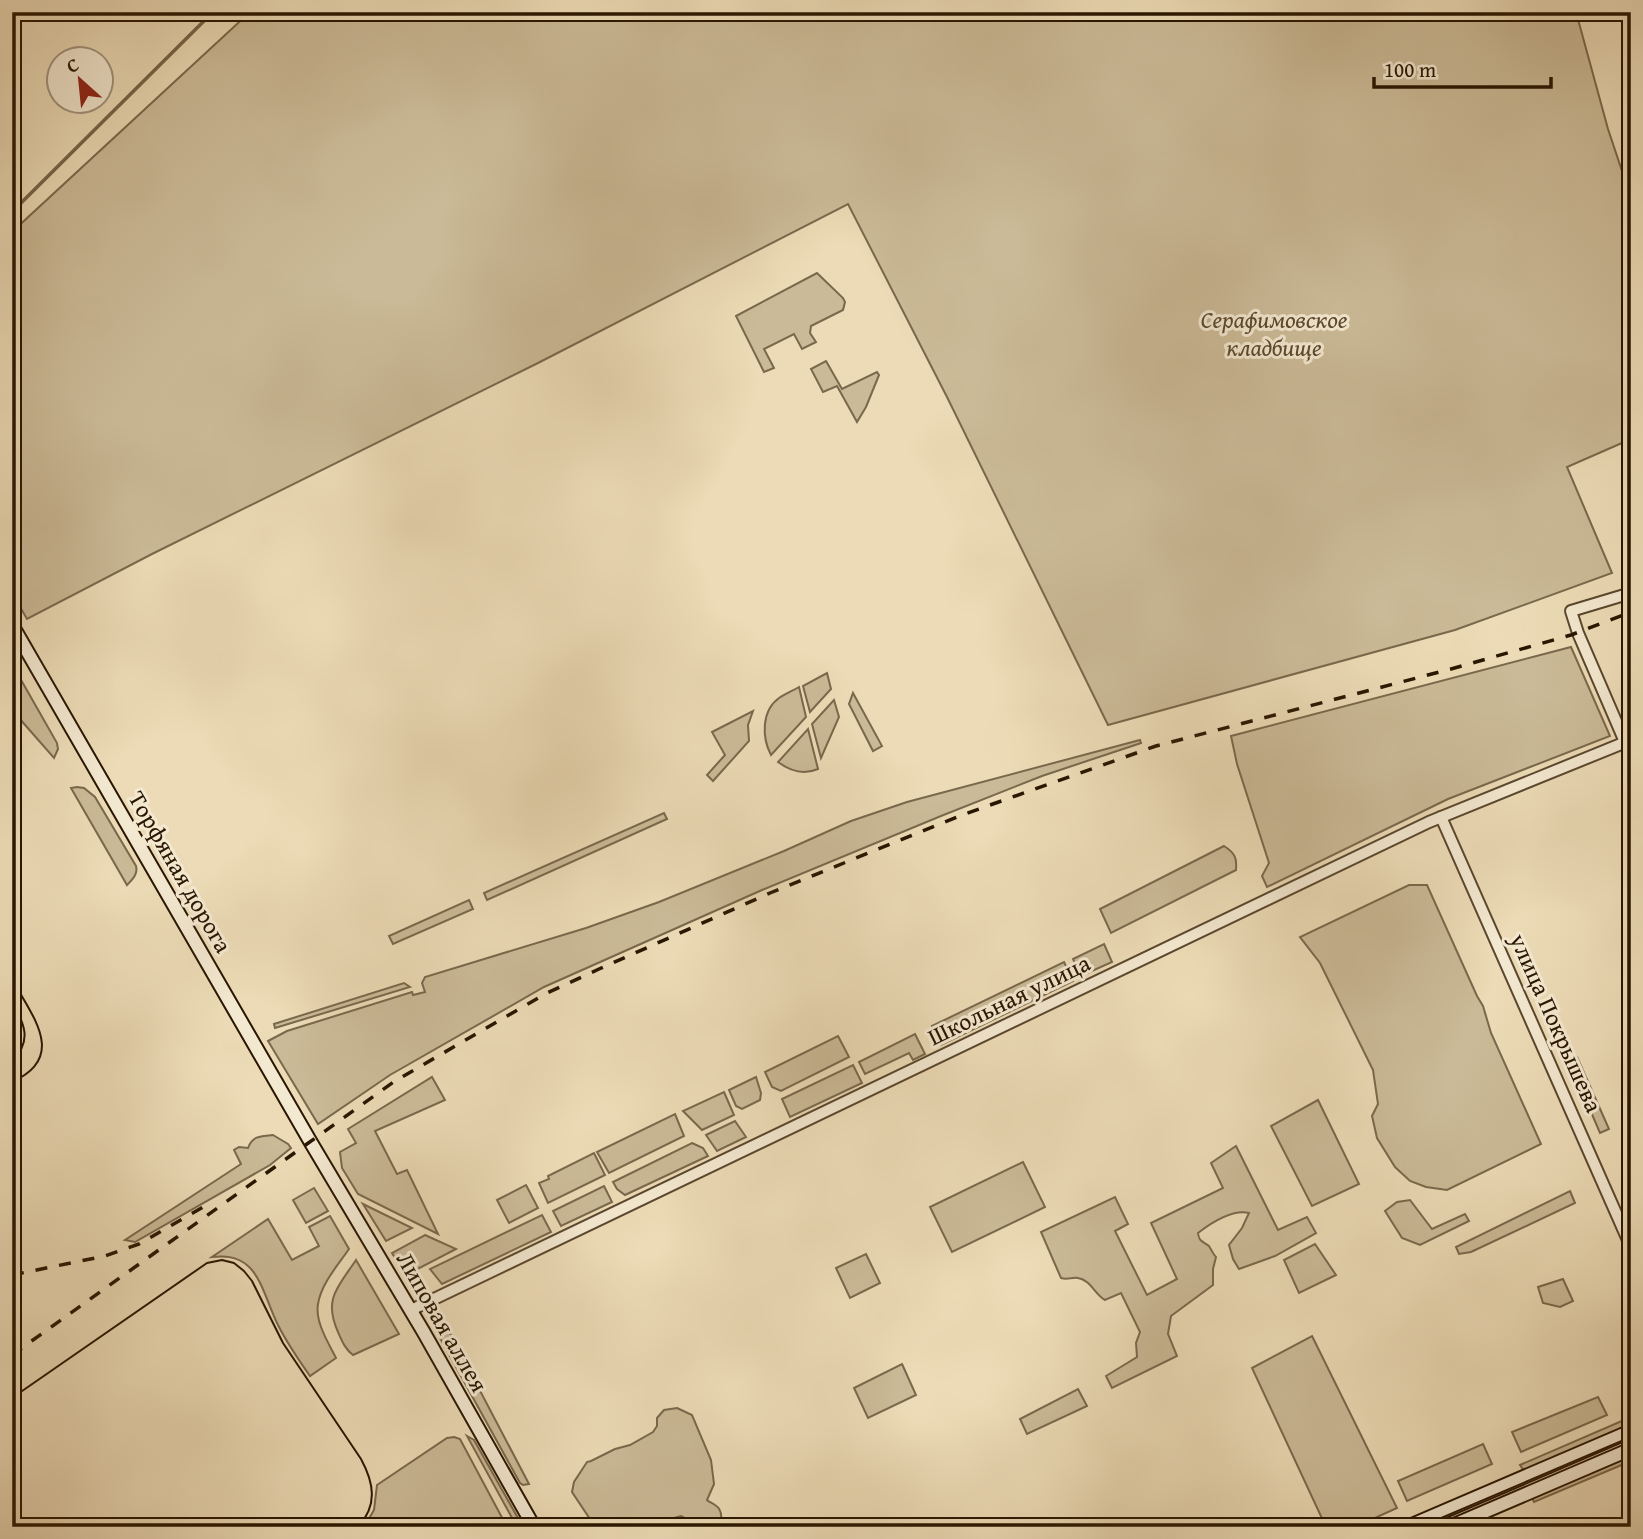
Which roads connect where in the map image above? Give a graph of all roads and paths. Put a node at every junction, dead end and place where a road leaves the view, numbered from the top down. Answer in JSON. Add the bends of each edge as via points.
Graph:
{"nodes":[{"id":1,"x":1631,"y":593,"type":"edge"},
{"id":2,"x":12,"y":625,"type":"edge"},
{"id":3,"x":1628,"y":741,"type":"edge"},
{"id":4,"x":1441,"y":817,"type":"junction"},
{"id":5,"x":310,"y":1140,"type":"joint"},
{"id":6,"x":1631,"y":1247,"type":"edge"},
{"id":7,"x":411,"y":1310,"type":"junction"},
{"id":8,"x":1631,"y":1431,"type":"edge"},
{"id":9,"x":1631,"y":1449,"type":"edge"},
{"id":10,"x":534,"y":1527,"type":"edge"},
{"id":11,"x":1407,"y":1527,"type":"edge"},
{"id":12,"x":1449,"y":1527,"type":"edge"}],
"edges":[{"from":1,"to":3,"type":"street","via":[[1571,611]]},
{"from":2,"to":5,"type":"main road","name":"Торфяная дорога"},
{"from":3,"to":4,"type":"street","name":"Школьная улица"},
{"from":4,"to":6,"type":"street","name":"улица Покрышева"},
{"from":4,"to":7,"type":"street","name":"Школьная улица"},
{"from":5,"to":7,"type":"main road","name":"Липовая аллея"},
{"from":7,"to":10,"type":"main road","name":"Липовая аллея"},
{"from":8,"to":11,"type":"main road"},
{"from":9,"to":12,"type":"main road"}]}
